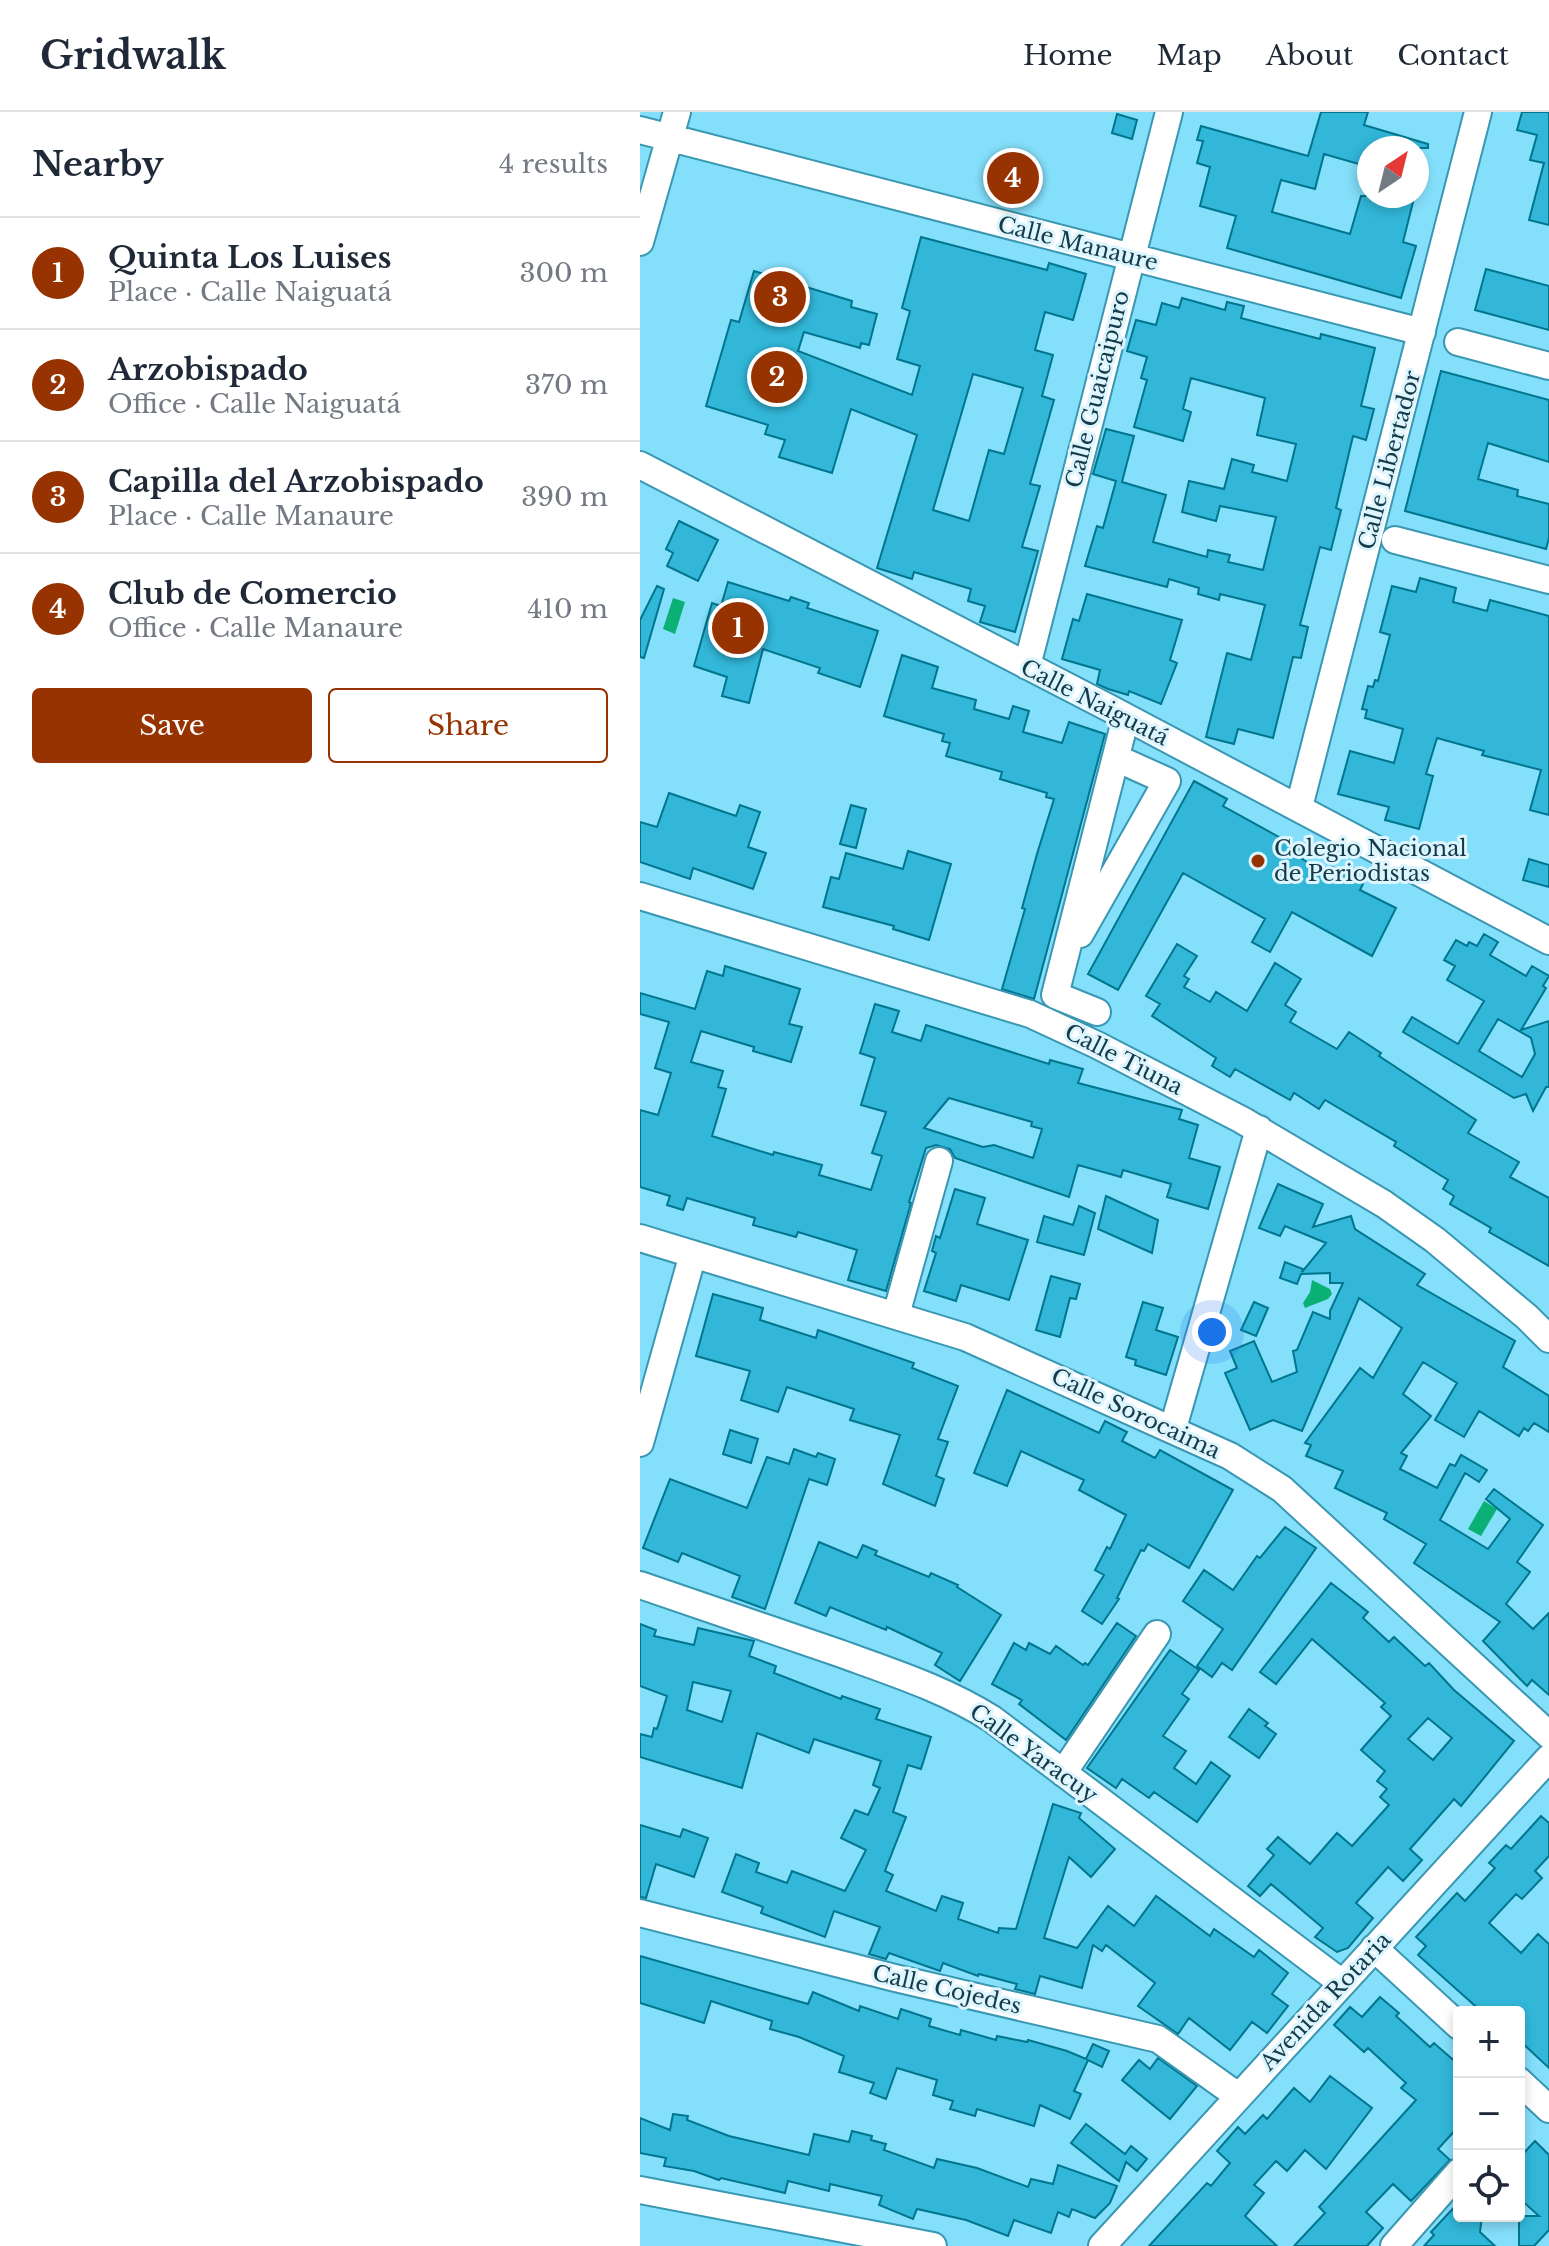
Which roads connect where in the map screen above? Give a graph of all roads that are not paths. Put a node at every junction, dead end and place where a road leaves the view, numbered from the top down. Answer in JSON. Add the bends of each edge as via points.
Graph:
{"nodes":[{"id":1,"x":677,"y":112,"type":"edge"},
{"id":2,"x":1169,"y":112,"type":"edge"},
{"id":3,"x":1478,"y":112,"type":"edge"},
{"id":4,"x":640,"y":130,"type":"edge"},
{"id":5,"x":670,"y":138,"type":"junction"},
{"id":6,"x":640,"y":242,"type":"edge"},
{"id":7,"x":1131,"y":257,"type":"junction"},
{"id":8,"x":1422,"y":332,"type":"junction"},
{"id":9,"x":1458,"y":342,"type":"dead end"},
{"id":10,"x":1549,"y":366,"type":"edge"},
{"id":11,"x":640,"y":465,"type":"edge"},
{"id":12,"x":1395,"y":540,"type":"dead end"},
{"id":13,"x":1549,"y":580,"type":"edge"},
{"id":14,"x":1027,"y":666,"type":"junction"},
{"id":15,"x":1126,"y":717,"type":"junction"},
{"id":16,"x":1116,"y":758,"type":"junction"},
{"id":17,"x":1299,"y":807,"type":"junction"},
{"id":18,"x":640,"y":896,"type":"edge"},
{"id":19,"x":1549,"y":941,"type":"edge"},
{"id":20,"x":1062,"y":966,"type":"junction"},
{"id":21,"x":1097,"y":1012,"type":"dead end"},
{"id":22,"x":1259,"y":1129,"type":"junction"},
{"id":23,"x":939,"y":1161,"type":"dead end"},
{"id":24,"x":640,"y":1238,"type":"edge"},
{"id":25,"x":693,"y":1254,"type":"junction"},
{"id":26,"x":896,"y":1315,"type":"junction"},
{"id":27,"x":1549,"y":1339,"type":"edge"},
{"id":28,"x":1173,"y":1428,"type":"junction"},
{"id":29,"x":640,"y":1443,"type":"edge"},
{"id":30,"x":640,"y":1585,"type":"edge"},
{"id":31,"x":1157,"y":1634,"type":"dead end"},
{"id":32,"x":1549,"y":1735,"type":"edge"},
{"id":33,"x":1549,"y":1758,"type":"edge"},
{"id":34,"x":1063,"y":1773,"type":"junction"},
{"id":35,"x":640,"y":1913,"type":"edge"},
{"id":36,"x":1374,"y":1948,"type":"junction"},
{"id":37,"x":1342,"y":1983,"type":"junction"},
{"id":38,"x":1453,"y":2020,"type":"edge"},
{"id":39,"x":1238,"y":2096,"type":"junction"},
{"id":40,"x":1453,"y":2179,"type":"edge"},
{"id":41,"x":640,"y":2190,"type":"edge"},
{"id":42,"x":933,"y":2246,"type":"edge"},
{"id":43,"x":1102,"y":2246,"type":"edge"},
{"id":44,"x":1394,"y":2246,"type":"edge"}],
"edges":[{"from":1,"to":5,"type":"street"},
{"from":2,"to":7,"type":"street","name":"Calle Guaicaipuro"},
{"from":3,"to":8,"type":"street","name":"Calle Libertador"},
{"from":4,"to":5,"type":"street","name":"Calle Manaure"},
{"from":5,"to":6,"type":"street"},
{"from":5,"to":7,"type":"street","name":"Calle Manaure"},
{"from":7,"to":8,"type":"street","name":"Calle Manaure"},
{"from":7,"to":14,"type":"street","name":"Calle Guaicaipuro"},
{"from":8,"to":17,"type":"street","name":"Calle Libertador"},
{"from":9,"to":10,"type":"street"},
{"from":11,"to":14,"type":"street","name":"Calle Naiguatá"},
{"from":12,"to":13,"type":"street"},
{"from":14,"to":15,"type":"street","name":"Calle Naiguatá"},
{"from":15,"to":16,"type":"street"},
{"from":15,"to":17,"type":"street","name":"Calle Naiguatá"},
{"from":16,"to":20,"type":"street"},
{"from":16,"to":20,"type":"street","via":[[1167,781]]},
{"from":17,"to":19,"type":"street","name":"Calle Naiguatá"},
{"from":18,"to":22,"type":"street","name":"Calle Tiuna","via":[[1030,1014]]},
{"from":20,"to":21,"type":"street","via":[[1055,995]]},
{"from":22,"to":27,"type":"street","name":"Calle Tiuna","via":[[1435,1240]]},
{"from":22,"to":28,"type":"street"},
{"from":23,"to":26,"type":"street"},
{"from":24,"to":25,"type":"street","name":"Calle Sorocaima"},
{"from":25,"to":26,"type":"street","name":"Calle Sorocaima"},
{"from":25,"to":29,"type":"street"},
{"from":26,"to":28,"type":"street","name":"Calle Sorocaima","via":[[978,1343]]},
{"from":28,"to":32,"type":"street","name":"Calle Sorocaima","via":[[1282,1489]]},
{"from":30,"to":34,"type":"street","name":"Calle Yaracuy","via":[[955,1697]]},
{"from":31,"to":34,"type":"street"},
{"from":33,"to":36,"type":"street","name":"Avenida Rotaria"},
{"from":34,"to":37,"type":"street","name":"Calle Yaracuy"},
{"from":35,"to":39,"type":"street","name":"Calle Cojedes","via":[[1158,2039]]},
{"from":36,"to":37,"type":"street","name":"Avenida Rotaria"},
{"from":36,"to":38,"type":"street"},
{"from":37,"to":39,"type":"street","name":"Avenida Rotaria"},
{"from":39,"to":43,"type":"street","name":"Avenida Rotaria"},
{"from":40,"to":44,"type":"street"},
{"from":41,"to":42,"type":"street"}]}
